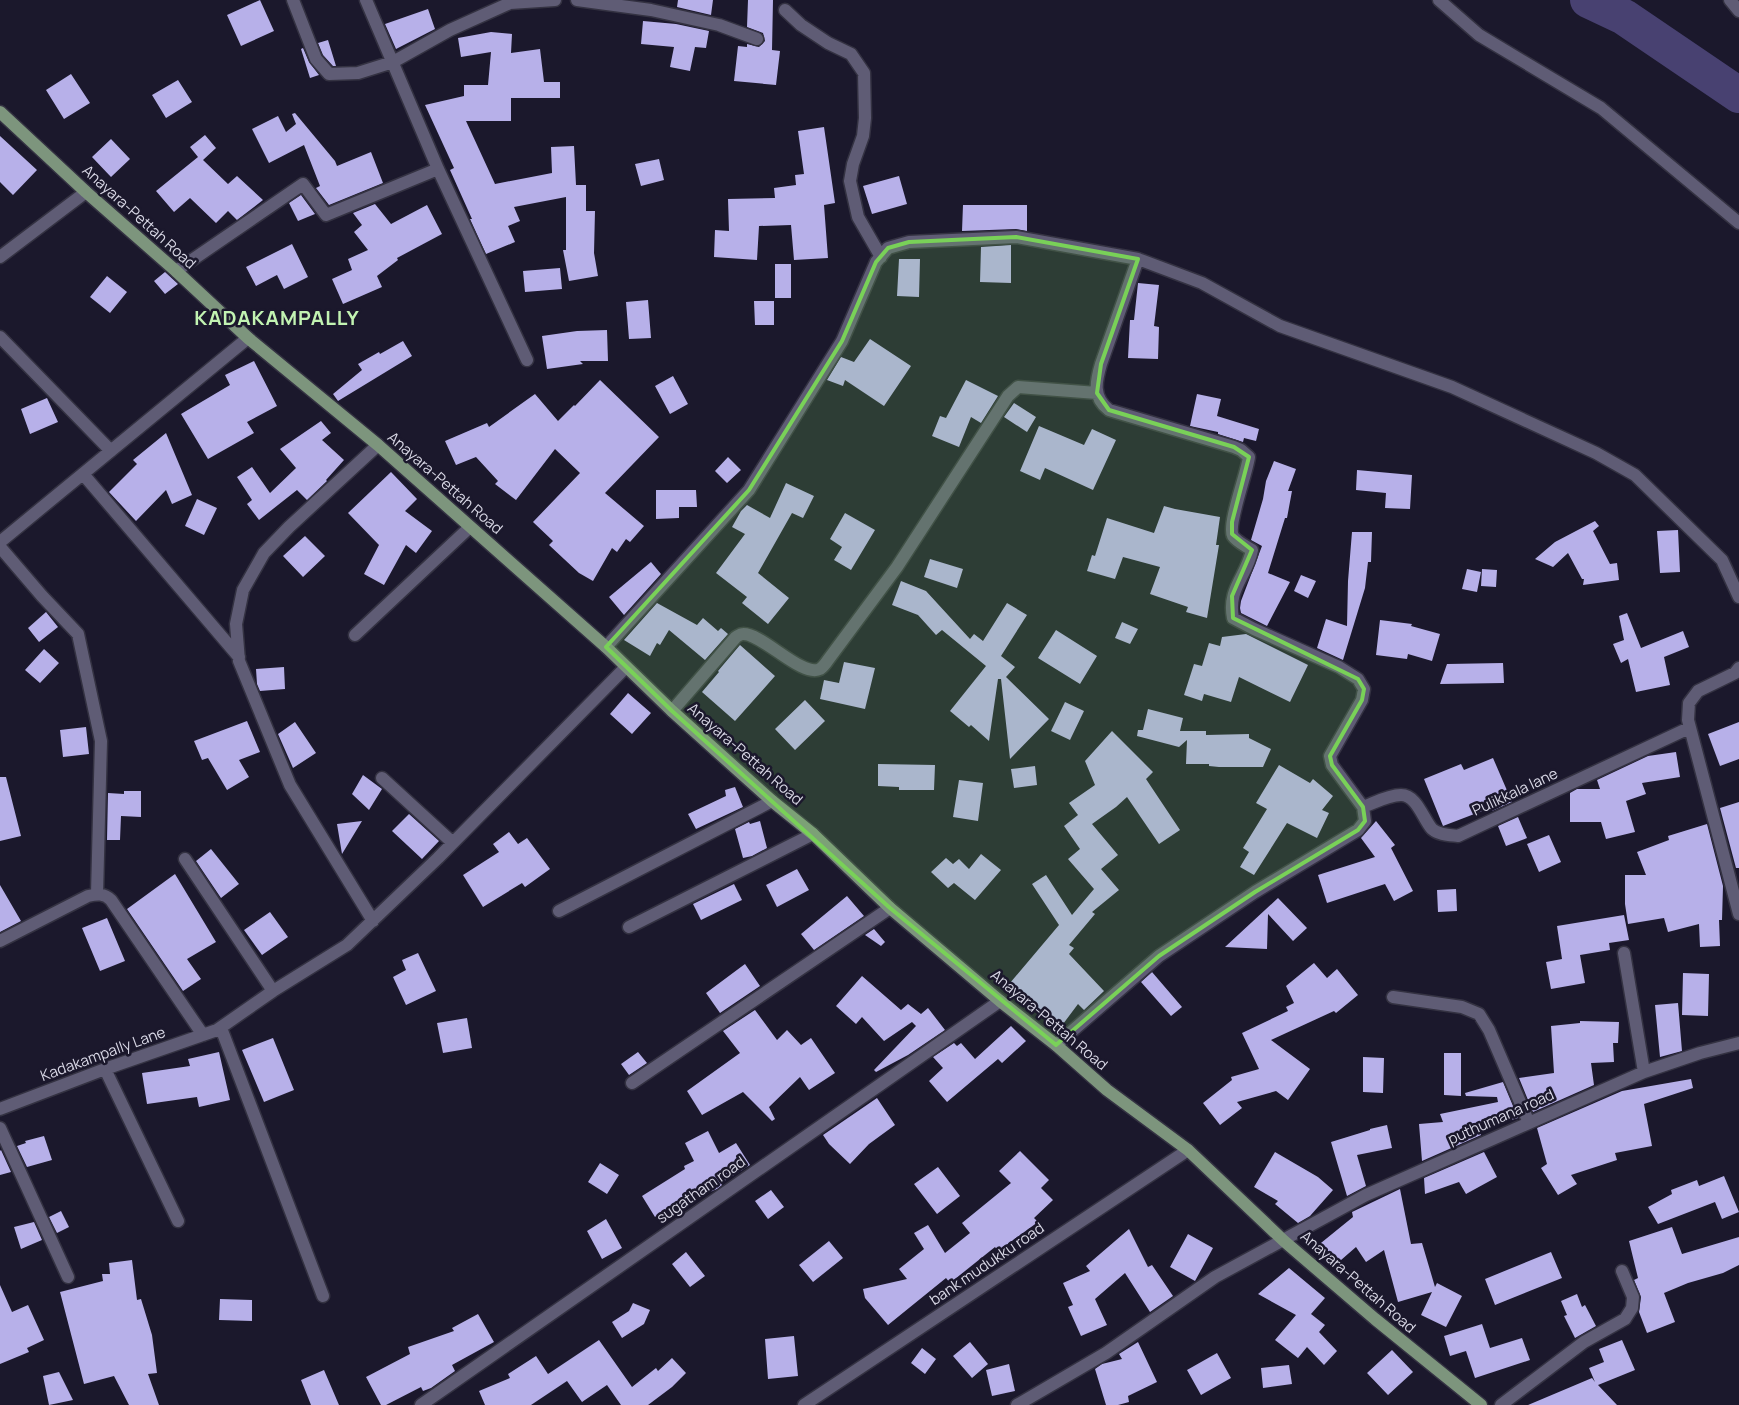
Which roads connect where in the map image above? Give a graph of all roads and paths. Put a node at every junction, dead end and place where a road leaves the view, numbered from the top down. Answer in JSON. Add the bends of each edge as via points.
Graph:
{"nodes":[{"id":1,"x":293,"y":0,"type":"edge"},
{"id":2,"x":366,"y":0,"type":"edge"},
{"id":3,"x":555,"y":0,"type":"edge"},
{"id":4,"x":578,"y":0,"type":"edge"},
{"id":5,"x":1439,"y":0,"type":"edge"},
{"id":6,"x":1730,"y":0,"type":"edge"},
{"id":7,"x":785,"y":10,"type":"dead end"},
{"id":8,"x":1739,"y":11,"type":"edge"},
{"id":9,"x":757,"y":39,"type":"dead end"},
{"id":10,"x":392,"y":62,"type":"junction"},
{"id":11,"x":0,"y":112,"type":"edge"},
{"id":12,"x":438,"y":169,"type":"junction"},
{"id":13,"x":86,"y":192,"type":"junction"},
{"id":14,"x":1739,"y":223,"type":"edge"},
{"id":15,"x":0,"y":257,"type":"edge"},
{"id":16,"x":881,"y":257,"type":"junction"},
{"id":17,"x":1138,"y":259,"type":"junction"},
{"id":18,"x":176,"y":271,"type":"junction"},
{"id":19,"x":0,"y":336,"type":"edge"},
{"id":20,"x":248,"y":338,"type":"junction"},
{"id":21,"x":527,"y":360,"type":"dead end"},
{"id":22,"x":1097,"y":393,"type":"junction"},
{"id":23,"x":378,"y":445,"type":"junction"},
{"id":24,"x":111,"y":451,"type":"junction"},
{"id":25,"x":83,"y":474,"type":"junction"},
{"id":26,"x":470,"y":526,"type":"junction"},
{"id":27,"x":0,"y":542,"type":"edge"},
{"id":28,"x":0,"y":547,"type":"edge"},
{"id":29,"x":1739,"y":597,"type":"edge"},
{"id":30,"x":355,"y":635,"type":"dead end"},
{"id":31,"x":606,"y":647,"type":"junction"},
{"id":32,"x":238,"y":657,"type":"junction"},
{"id":33,"x":626,"y":667,"type":"junction"},
{"id":34,"x":1739,"y":668,"type":"edge"},
{"id":35,"x":672,"y":711,"type":"junction"},
{"id":36,"x":1689,"y":728,"type":"junction"},
{"id":37,"x":382,"y":778,"type":"dead end"},
{"id":38,"x":772,"y":801,"type":"junction"},
{"id":39,"x":1363,"y":807,"type":"junction"},
{"id":40,"x":813,"y":834,"type":"junction"},
{"id":41,"x":453,"y":843,"type":"junction"},
{"id":42,"x":186,"y":859,"type":"dead end"},
{"id":43,"x":97,"y":894,"type":"junction"},
{"id":44,"x":890,"y":908,"type":"junction"},
{"id":45,"x":559,"y":911,"type":"dead end"},
{"id":46,"x":1739,"y":914,"type":"edge"},
{"id":47,"x":373,"y":921,"type":"junction"},
{"id":48,"x":629,"y":927,"type":"dead end"},
{"id":49,"x":0,"y":941,"type":"edge"},
{"id":50,"x":1624,"y":953,"type":"dead end"},
{"id":51,"x":273,"y":991,"type":"junction"},
{"id":52,"x":1393,"y":997,"type":"dead end"},
{"id":53,"x":1000,"y":1001,"type":"junction"},
{"id":54,"x":219,"y":1029,"type":"junction"},
{"id":55,"x":203,"y":1035,"type":"junction"},
{"id":56,"x":1739,"y":1043,"type":"edge"},
{"id":57,"x":1056,"y":1045,"type":"junction"},
{"id":58,"x":105,"y":1069,"type":"junction"},
{"id":59,"x":1644,"y":1072,"type":"junction"},
{"id":60,"x":632,"y":1082,"type":"dead end"},
{"id":61,"x":0,"y":1109,"type":"edge"},
{"id":62,"x":1529,"y":1123,"type":"junction"},
{"id":63,"x":0,"y":1128,"type":"edge"},
{"id":64,"x":1188,"y":1150,"type":"junction"},
{"id":65,"x":178,"y":1221,"type":"dead end"},
{"id":66,"x":1284,"y":1241,"type":"junction"},
{"id":67,"x":1622,"y":1271,"type":"dead end"},
{"id":68,"x":68,"y":1277,"type":"dead end"},
{"id":69,"x":323,"y":1296,"type":"dead end"},
{"id":70,"x":421,"y":1405,"type":"edge"},
{"id":71,"x":804,"y":1405,"type":"edge"},
{"id":72,"x":1016,"y":1405,"type":"edge"},
{"id":73,"x":1481,"y":1405,"type":"edge"},
{"id":74,"x":1501,"y":1405,"type":"edge"}],
"edges":[{"from":1,"to":10,"type":"street","via":[[316,59],[329,74],[358,73]]},
{"from":2,"to":10,"type":"street"},
{"from":3,"to":10,"type":"street","via":[[510,4],[450,30]]},
{"from":4,"to":9,"type":"street","via":[[650,10],[719,26]]},
{"from":5,"to":14,"type":"street","via":[[1479,35],[1601,108]]},
{"from":6,"to":8,"type":"street"},
{"from":7,"to":16,"type":"street","via":[[801,25],[851,54],[864,73],[863,136],[850,181],[858,217]]},
{"from":10,"to":12,"type":"street"},
{"from":11,"to":13,"type":"main road","name":"Anayara-Pettah Road"},
{"from":12,"to":18,"type":"street","via":[[326,215],[303,184]]},
{"from":12,"to":21,"type":"street"},
{"from":13,"to":15,"type":"street"},
{"from":13,"to":18,"type":"main road","name":"Anayara-Pettah Road"},
{"from":16,"to":17,"type":"street","via":[[888,248],[909,242],[1016,237]]},
{"from":16,"to":31,"type":"street","via":[[842,341],[750,490]]},
{"from":17,"to":22,"type":"street","via":[[1101,364]]},
{"from":17,"to":29,"type":"street","via":[[1202,283],[1280,326],[1452,387],[1596,453],[1634,475],[1722,560]]},
{"from":18,"to":20,"type":"main road","name":"Anayara-Pettah Road"},
{"from":19,"to":24,"type":"street"},
{"from":20,"to":23,"type":"main road","name":"Anayara-Pettah Road"},
{"from":20,"to":24,"type":"street"},
{"from":22,"to":35,"type":"street","via":[[1018,387],[1008,396],[897,567],[820,669],[811,670],[799,665],[743,634],[736,637]]},
{"from":22,"to":39,"type":"street","via":[[1108,410],[1234,447],[1249,457],[1232,522],[1232,534],[1252,550],[1232,596],[1233,618],[1358,679],[1364,689],[1362,700],[1330,756],[1332,765]]},
{"from":23,"to":26,"type":"main road","name":"Anayara-Pettah Road"},
{"from":23,"to":32,"type":"street","via":[[264,553],[243,590],[236,624]]},
{"from":24,"to":25,"type":"street"},
{"from":25,"to":27,"type":"street"},
{"from":25,"to":32,"type":"street"},
{"from":26,"to":30,"type":"street"},
{"from":26,"to":31,"type":"main road","name":"Anayara-Pettah Road"},
{"from":28,"to":43,"type":"street","via":[[78,634],[101,741]]},
{"from":31,"to":33,"type":"main road","name":"Anayara-Pettah Road"},
{"from":32,"to":47,"type":"street","via":[[290,785]]},
{"from":33,"to":35,"type":"main road","name":"Anayara-Pettah Road"},
{"from":33,"to":41,"type":"street","name":"Kadakampally Lane"},
{"from":34,"to":36,"type":"street","via":[[1698,691],[1689,703]]},
{"from":35,"to":38,"type":"main road","name":"Anayara-Pettah Road"},
{"from":36,"to":39,"type":"street","name":"Pulikkala lane","via":[[1458,836],[1443,835],[1433,829],[1413,801],[1402,795]]},
{"from":36,"to":46,"type":"street"},
{"from":37,"to":41,"type":"street"},
{"from":38,"to":40,"type":"main road","name":"Anayara-Pettah Road"},
{"from":38,"to":45,"type":"street"},
{"from":39,"to":57,"type":"street","via":[[1365,821],[1358,830],[1255,892],[1159,956]]},
{"from":40,"to":44,"type":"main road","name":"Anayara-Pettah Road"},
{"from":40,"to":48,"type":"street"},
{"from":41,"to":47,"type":"street","name":"Kadakampally Lane"},
{"from":42,"to":51,"type":"street"},
{"from":43,"to":49,"type":"street"},
{"from":43,"to":55,"type":"street","via":[[106,895],[111,900]]},
{"from":44,"to":53,"type":"main road","name":"Anayara-Pettah Road"},
{"from":44,"to":60,"type":"street"},
{"from":47,"to":51,"type":"street","name":"Kadakampally Lane","via":[[347,945]]},
{"from":50,"to":59,"type":"street"},
{"from":51,"to":54,"type":"street","name":"Kadakampally Lane"},
{"from":52,"to":62,"type":"street","via":[[1462,1007],[1479,1014]]},
{"from":53,"to":57,"type":"main road","name":"Anayara-Pettah Road"},
{"from":53,"to":70,"type":"street","name":"sugatham road"},
{"from":54,"to":55,"type":"street","name":"Kadakampally Lane"},
{"from":54,"to":69,"type":"street"},
{"from":55,"to":58,"type":"street","name":"Kadakampally Lane"},
{"from":56,"to":59,"type":"street","name":"puthumana road"},
{"from":57,"to":64,"type":"main road","name":"Anayara-Pettah Road","via":[[1107,1090]]},
{"from":58,"to":61,"type":"street","name":"Kadakampally Lane"},
{"from":58,"to":65,"type":"street"},
{"from":59,"to":62,"type":"street","name":"puthumana road"},
{"from":62,"to":66,"type":"street","name":"puthumana road","via":[[1366,1195]]},
{"from":63,"to":68,"type":"street"},
{"from":64,"to":66,"type":"main road","name":"Anayara-Pettah Road"},
{"from":64,"to":71,"type":"street","name":"bank mudukku road"},
{"from":66,"to":72,"type":"street","name":"puthumana road","via":[[1215,1277],[1106,1353]]},
{"from":66,"to":73,"type":"main road","name":"Anayara-Pettah Road"},
{"from":67,"to":74,"type":"street","via":[[1633,1297],[1632,1308],[1624,1319],[1584,1342]]}]}
